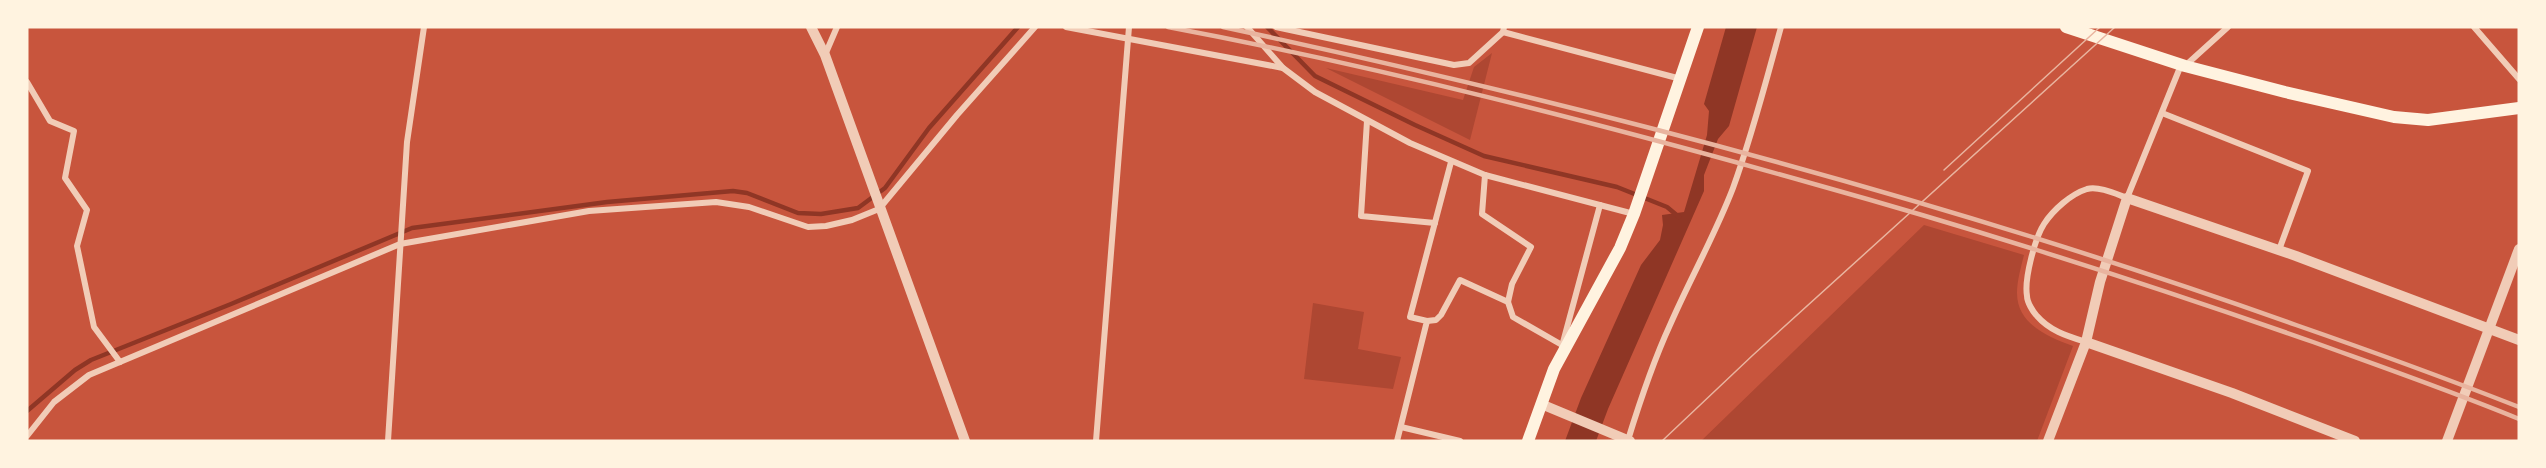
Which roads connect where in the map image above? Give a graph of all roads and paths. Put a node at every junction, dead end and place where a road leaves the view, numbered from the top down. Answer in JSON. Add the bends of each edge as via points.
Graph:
{"nodes":[{"id":1,"x":424,"y":27,"type":"edge"},
{"id":2,"x":811,"y":27,"type":"edge"},
{"id":3,"x":837,"y":27,"type":"edge"},
{"id":4,"x":1035,"y":27,"type":"edge"},
{"id":5,"x":1066,"y":27,"type":"edge"},
{"id":6,"x":1129,"y":27,"type":"edge"},
{"id":7,"x":1247,"y":27,"type":"edge"},
{"id":8,"x":1276,"y":27,"type":"edge"},
{"id":9,"x":1698,"y":27,"type":"edge"},
{"id":10,"x":1781,"y":27,"type":"edge"},
{"id":11,"x":2068,"y":27,"type":"edge"},
{"id":12,"x":2228,"y":27,"type":"edge"},
{"id":13,"x":2474,"y":27,"type":"edge"},
{"id":14,"x":1504,"y":29,"type":"edge"},
{"id":15,"x":1128,"y":39,"type":"junction"},
{"id":16,"x":825,"y":55,"type":"junction"},
{"id":17,"x":2183,"y":65,"type":"junction"},
{"id":18,"x":1283,"y":68,"type":"junction"},
{"id":19,"x":1681,"y":79,"type":"junction"},
{"id":20,"x":2519,"y":79,"type":"edge"},
{"id":21,"x":27,"y":82,"type":"edge"},
{"id":22,"x":2519,"y":108,"type":"edge"},
{"id":23,"x":2162,"y":113,"type":"junction"},
{"id":24,"x":1367,"y":121,"type":"junction"},
{"id":25,"x":1451,"y":162,"type":"junction"},
{"id":26,"x":1485,"y":175,"type":"junction"},
{"id":27,"x":2127,"y":198,"type":"junction"},
{"id":28,"x":1600,"y":205,"type":"junction"},
{"id":29,"x":879,"y":209,"type":"junction"},
{"id":30,"x":1634,"y":214,"type":"junction"},
{"id":31,"x":1435,"y":223,"type":"junction"},
{"id":32,"x":400,"y":244,"type":"junction"},
{"id":33,"x":2519,"y":249,"type":"edge"},
{"id":34,"x":2279,"y":250,"type":"junction"},
{"id":35,"x":1508,"y":302,"type":"junction"},
{"id":36,"x":1427,"y":321,"type":"junction"},
{"id":37,"x":2490,"y":328,"type":"junction"},
{"id":38,"x":2519,"y":340,"type":"edge"},
{"id":39,"x":2086,"y":342,"type":"junction"},
{"id":40,"x":1562,"y":345,"type":"junction"},
{"id":41,"x":120,"y":362,"type":"junction"},
{"id":42,"x":1558,"y":362,"type":"junction"},
{"id":43,"x":1541,"y":404,"type":"junction"},
{"id":44,"x":1401,"y":427,"type":"junction"},
{"id":45,"x":27,"y":435,"type":"edge"},
{"id":46,"x":1627,"y":440,"type":"edge"},
{"id":47,"x":388,"y":441,"type":"edge"},
{"id":48,"x":965,"y":441,"type":"edge"},
{"id":49,"x":1096,"y":441,"type":"edge"},
{"id":50,"x":1397,"y":441,"type":"edge"},
{"id":51,"x":1460,"y":441,"type":"edge"},
{"id":52,"x":1527,"y":441,"type":"edge"},
{"id":53,"x":2048,"y":441,"type":"edge"},
{"id":54,"x":2355,"y":441,"type":"edge"},
{"id":55,"x":2447,"y":441,"type":"edge"}],
"edges":[{"from":1,"to":32,"type":"street","via":[[407,142]]},
{"from":2,"to":16,"type":"street"},
{"from":3,"to":16,"type":"street"},
{"from":4,"to":29,"type":"street"},
{"from":5,"to":15,"type":"street"},
{"from":6,"to":15,"type":"street"},
{"from":7,"to":18,"type":"street"},
{"from":8,"to":14,"type":"street","via":[[1454,65],[1469,63]]},
{"from":9,"to":19,"type":"main road"},
{"from":10,"to":46,"type":"street","via":[[1733,189],[1666,333]]},
{"from":11,"to":17,"type":"main road"},
{"from":12,"to":17,"type":"street"},
{"from":13,"to":20,"type":"street"},
{"from":14,"to":19,"type":"street"},
{"from":15,"to":18,"type":"street"},
{"from":15,"to":49,"type":"street"},
{"from":16,"to":29,"type":"street"},
{"from":17,"to":22,"type":"main road","via":[[2394,117],[2428,120]]},
{"from":17,"to":23,"type":"street"},
{"from":18,"to":24,"type":"street","via":[[1315,92]]},
{"from":19,"to":30,"type":"main road"},
{"from":21,"to":41,"type":"street","via":[[50,121],[74,131],[65,178],[87,210],[77,246],[94,327]]},
{"from":23,"to":27,"type":"street"},
{"from":23,"to":34,"type":"street","via":[[2308,171]]},
{"from":24,"to":25,"type":"street"},
{"from":24,"to":31,"type":"street","via":[[1361,216]]},
{"from":25,"to":26,"type":"street"},
{"from":25,"to":31,"type":"street"},
{"from":26,"to":28,"type":"street"},
{"from":26,"to":35,"type":"street","via":[[1482,214],[1531,247],[1512,284]]},
{"from":27,"to":34,"type":"street"},
{"from":27,"to":39,"type":"street"},
{"from":27,"to":39,"type":"street","via":[[2089,188],[2060,207],[2038,236],[2026,297],[2036,315],[2055,332]]},
{"from":28,"to":30,"type":"street"},
{"from":28,"to":40,"type":"street"},
{"from":29,"to":32,"type":"street","via":[[852,220],[808,227],[749,207],[716,202],[601,211]]},
{"from":29,"to":48,"type":"street"},
{"from":30,"to":42,"type":"main road","via":[[1620,248]]},
{"from":31,"to":36,"type":"street","via":[[1410,317]]},
{"from":32,"to":41,"type":"street"},
{"from":32,"to":47,"type":"street"},
{"from":33,"to":37,"type":"street"},
{"from":34,"to":37,"type":"street"},
{"from":35,"to":36,"type":"street","via":[[1460,280],[1441,315]]},
{"from":35,"to":40,"type":"street","via":[[1514,317]]},
{"from":36,"to":44,"type":"street"},
{"from":37,"to":38,"type":"street"},
{"from":37,"to":55,"type":"street"},
{"from":39,"to":53,"type":"street"},
{"from":39,"to":54,"type":"street"},
{"from":40,"to":42,"type":"street"},
{"from":41,"to":45,"type":"street","via":[[89,375],[54,402]]},
{"from":42,"to":43,"type":"main road"},
{"from":43,"to":46,"type":"street"},
{"from":43,"to":52,"type":"main road"},
{"from":44,"to":50,"type":"street"},
{"from":44,"to":51,"type":"street"}]}
